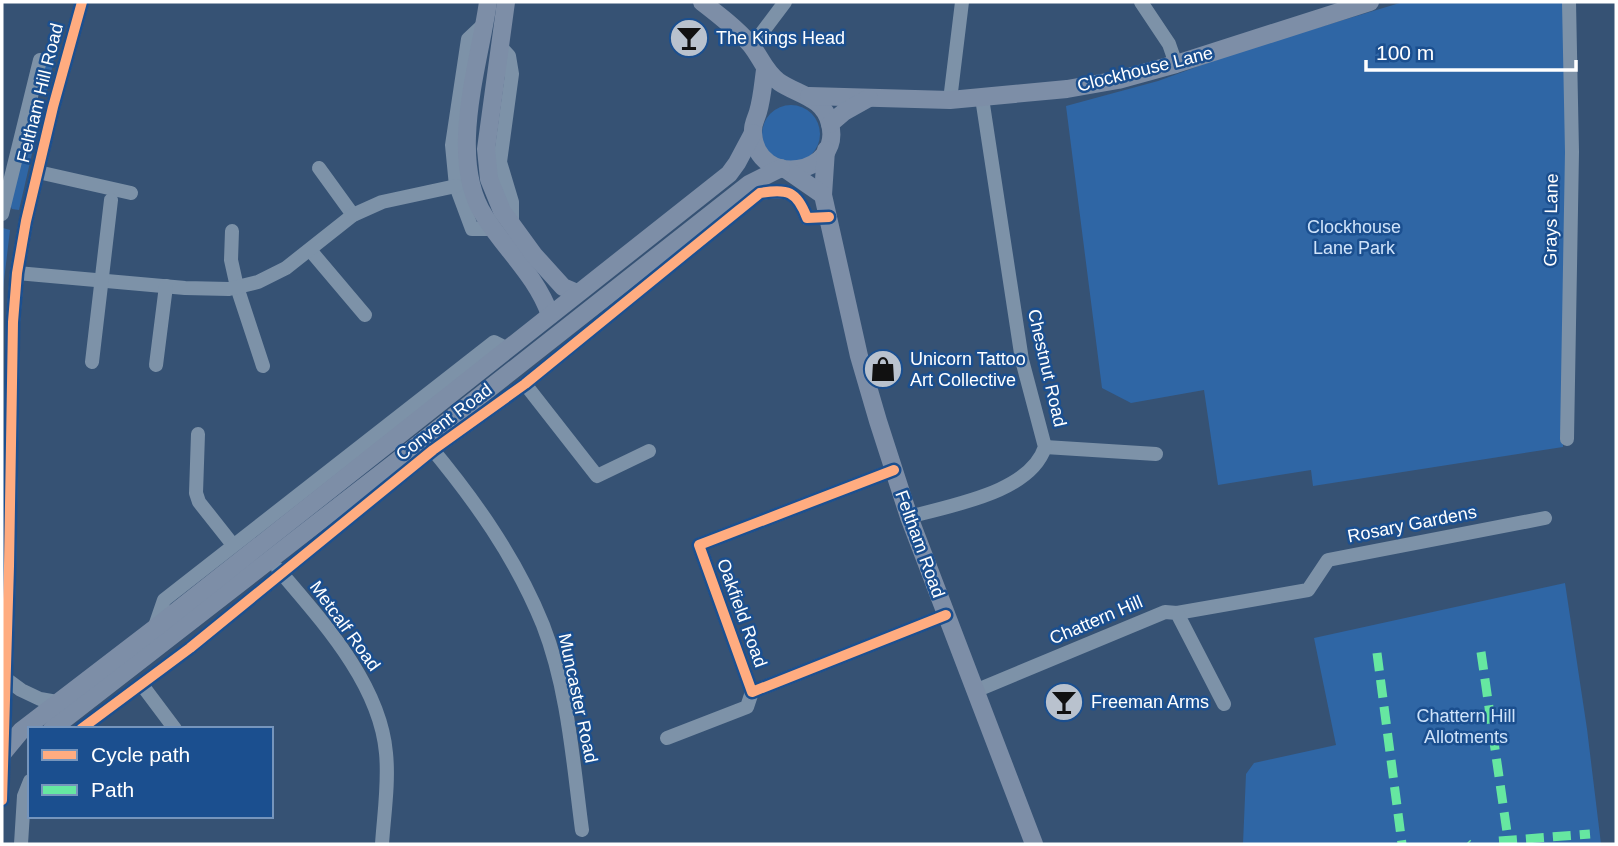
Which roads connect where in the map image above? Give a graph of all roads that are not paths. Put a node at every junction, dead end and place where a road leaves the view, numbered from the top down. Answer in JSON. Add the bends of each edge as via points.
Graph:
{"nodes":[{"id":1,"x":82,"y":2,"type":"edge"},
{"id":2,"x":488,"y":2,"type":"edge"},
{"id":3,"x":506,"y":2,"type":"edge"},
{"id":4,"x":702,"y":2,"type":"edge"},
{"id":5,"x":785,"y":2,"type":"edge"},
{"id":6,"x":962,"y":2,"type":"edge"},
{"id":7,"x":1140,"y":2,"type":"edge"},
{"id":8,"x":1370,"y":2,"type":"edge"},
{"id":9,"x":1569,"y":2,"type":"edge"},
{"id":10,"x":485,"y":23,"type":"junction"},
{"id":11,"x":752,"y":46,"type":"junction"},
{"id":12,"x":40,"y":60,"type":"dead end"},
{"id":13,"x":1176,"y":64,"type":"junction"},
{"id":14,"x":765,"y":70,"type":"junction"},
{"id":15,"x":804,"y":94,"type":"junction"},
{"id":16,"x":872,"y":96,"type":"junction"},
{"id":17,"x":982,"y":99,"type":"junction"},
{"id":18,"x":950,"y":100,"type":"junction"},
{"id":19,"x":758,"y":113,"type":"junction"},
{"id":20,"x":830,"y":124,"type":"junction"},
{"id":21,"x":753,"y":133,"type":"junction"},
{"id":22,"x":826,"y":150,"type":"junction"},
{"id":23,"x":8,"y":155,"type":"edge"},
{"id":24,"x":319,"y":168,"type":"dead end"},
{"id":25,"x":784,"y":169,"type":"junction"},
{"id":26,"x":38,"y":172,"type":"junction"},
{"id":27,"x":456,"y":186,"type":"junction"},
{"id":28,"x":131,"y":193,"type":"dead end"},
{"id":29,"x":823,"y":195,"type":"junction"},
{"id":30,"x":111,"y":200,"type":"dead end"},
{"id":31,"x":2,"y":214,"type":"edge"},
{"id":32,"x":353,"y":215,"type":"junction"},
{"id":33,"x":829,"y":217,"type":"junction"},
{"id":34,"x":494,"y":229,"type":"junction"},
{"id":35,"x":232,"y":231,"type":"dead end"},
{"id":36,"x":310,"y":250,"type":"junction"},
{"id":37,"x":17,"y":273,"type":"junction"},
{"id":38,"x":102,"y":280,"type":"junction"},
{"id":39,"x":166,"y":286,"type":"junction"},
{"id":40,"x":237,"y":287,"type":"junction"},
{"id":41,"x":577,"y":293,"type":"junction"},
{"id":42,"x":365,"y":315,"type":"dead end"},
{"id":43,"x":550,"y":315,"type":"junction"},
{"id":44,"x":506,"y":348,"type":"junction"},
{"id":45,"x":92,"y":362,"type":"dead end"},
{"id":46,"x":156,"y":365,"type":"dead end"},
{"id":47,"x":263,"y":366,"type":"dead end"},
{"id":48,"x":525,"y":384,"type":"junction"},
{"id":49,"x":7,"y":402,"type":"edge"},
{"id":50,"x":198,"y":433,"type":"dead end"},
{"id":51,"x":1567,"y":439,"type":"dead end"},
{"id":52,"x":429,"y":445,"type":"junction"},
{"id":53,"x":1045,"y":447,"type":"junction"},
{"id":54,"x":649,"y":451,"type":"dead end"},
{"id":55,"x":1156,"y":454,"type":"dead end"},
{"id":56,"x":894,"y":470,"type":"junction"},
{"id":57,"x":909,"y":517,"type":"junction"},
{"id":58,"x":1545,"y":518,"type":"dead end"},
{"id":59,"x":233,"y":545,"type":"junction"},
{"id":60,"x":277,"y":567,"type":"junction"},
{"id":61,"x":1177,"y":613,"type":"junction"},
{"id":62,"x":946,"y":615,"type":"junction"},
{"id":63,"x":154,"y":629,"type":"junction"},
{"id":64,"x":3,"y":676,"type":"edge"},
{"id":65,"x":142,"y":685,"type":"junction"},
{"id":66,"x":975,"y":691,"type":"junction"},
{"id":67,"x":752,"y":692,"type":"junction"},
{"id":68,"x":57,"y":702,"type":"junction"},
{"id":69,"x":1224,"y":704,"type":"dead end"},
{"id":70,"x":55,"y":727,"type":"edge"},
{"id":71,"x":84,"y":727,"type":"edge"},
{"id":72,"x":174,"y":727,"type":"edge"},
{"id":73,"x":667,"y":738,"type":"dead end"},
{"id":74,"x":28,"y":747,"type":"edge"},
{"id":75,"x":3,"y":754,"type":"edge"},
{"id":76,"x":28,"y":786,"type":"edge"},
{"id":77,"x":2,"y":800,"type":"edge"},
{"id":78,"x":582,"y":830,"type":"dead end"},
{"id":79,"x":21,"y":844,"type":"edge"},
{"id":80,"x":382,"y":844,"type":"edge"},
{"id":81,"x":1034,"y":844,"type":"edge"}],
"edges":[{"from":1,"to":26,"type":"street","name":"Feltham Hill Road"},
{"from":2,"to":10,"type":"main road"},
{"from":3,"to":41,"type":"main road","via":[[486,149],[489,179],[502,211],[534,255],[564,288]]},
{"from":4,"to":11,"type":"main road"},
{"from":5,"to":11,"type":"street"},
{"from":6,"to":18,"type":"street"},
{"from":7,"to":13,"type":"street","via":[[1170,44]]},
{"from":8,"to":13,"type":"main road","name":"Clockhouse Lane"},
{"from":9,"to":51,"type":"street","name":"Grays Lane","via":[[1572,152]]},
{"from":10,"to":27,"type":"street","via":[[468,40],[452,145]]},
{"from":10,"to":34,"type":"main road","via":[[465,140],[473,193]]},
{"from":11,"to":14,"type":"main road"},
{"from":12,"to":23,"type":"street","name":"Feltham Hill Road"},
{"from":13,"to":17,"type":"main road","name":"Clockhouse Lane","via":[[1079,87]]},
{"from":14,"to":15,"type":"main road"},
{"from":14,"to":19,"type":"main road"},
{"from":15,"to":16,"type":"main road","name":"Clockhouse Lane"},
{"from":15,"to":19,"type":"main road","via":[[777,95]]},
{"from":15,"to":20,"type":"main road","via":[[822,106]]},
{"from":16,"to":18,"type":"main road","name":"Clockhouse Lane"},
{"from":16,"to":20,"type":"main road"},
{"from":17,"to":18,"type":"main road","name":"Clockhouse Lane"},
{"from":17,"to":53,"type":"street","name":"Chestnut Road","via":[[1022,360]]},
{"from":19,"to":21,"type":"main road"},
{"from":20,"to":22,"type":"main road"},
{"from":21,"to":25,"type":"main road","via":[[765,160]]},
{"from":21,"to":41,"type":"main road","name":"Convent Road","via":[[729,174]]},
{"from":22,"to":25,"type":"main road","via":[[808,167]]},
{"from":22,"to":29,"type":"main road","name":"Feltham Road"},
{"from":23,"to":31,"type":"street","name":"Feltham Hill Road"},
{"from":24,"to":32,"type":"street"},
{"from":25,"to":29,"type":"main road"},
{"from":25,"to":52,"type":"main road","name":"Convent Road","via":[[749,184]]},
{"from":26,"to":28,"type":"street"},
{"from":26,"to":37,"type":"street","name":"Feltham Hill Road"},
{"from":27,"to":32,"type":"street","via":[[382,202]]},
{"from":27,"to":34,"type":"street","via":[[472,229]]},
{"from":29,"to":33,"type":"main road","name":"Feltham Road"},
{"from":30,"to":38,"type":"street"},
{"from":32,"to":36,"type":"street"},
{"from":33,"to":48,"type":"street","name":"Convent Road","via":[[807,218],[792,193],[760,193]]},
{"from":33,"to":56,"type":"main road","name":"Feltham Road","via":[[859,356]]},
{"from":34,"to":43,"type":"main road","via":[[543,296]]},
{"from":35,"to":40,"type":"street","via":[[230,260]]},
{"from":36,"to":40,"type":"street","via":[[286,268]]},
{"from":36,"to":42,"type":"street"},
{"from":37,"to":38,"type":"street"},
{"from":37,"to":49,"type":"street","name":"Feltham Hill Road"},
{"from":38,"to":39,"type":"street"},
{"from":38,"to":45,"type":"street"},
{"from":39,"to":40,"type":"street"},
{"from":39,"to":46,"type":"street"},
{"from":40,"to":47,"type":"street"},
{"from":41,"to":43,"type":"main road","name":"Convent Road"},
{"from":43,"to":44,"type":"main road","name":"Convent Road"},
{"from":44,"to":59,"type":"street","name":"Convent Road","via":[[495,342]]},
{"from":44,"to":63,"type":"main road","name":"Convent Road"},
{"from":48,"to":52,"type":"street","name":"Convent Road"},
{"from":48,"to":54,"type":"street","via":[[597,476]]},
{"from":49,"to":64,"type":"street","name":"Feltham Hill Road"},
{"from":50,"to":59,"type":"street","via":[[196,493]]},
{"from":52,"to":60,"type":"main road","name":"Convent Road"},
{"from":52,"to":78,"type":"street","name":"Muncaster Road","via":[[495,533],[543,626],[569,730]]},
{"from":53,"to":55,"type":"street"},
{"from":53,"to":57,"type":"street","name":"Chestnut Road","via":[[1040,461],[1003,489]]},
{"from":56,"to":57,"type":"main road","name":"Feltham Road"},
{"from":56,"to":67,"type":"street","name":"Oakfield Road","via":[[699,545]]},
{"from":57,"to":62,"type":"main road","name":"Feltham Road"},
{"from":58,"to":61,"type":"street","name":"Rosary Gardens","via":[[1328,560],[1308,590]]},
{"from":59,"to":63,"type":"street","name":"Convent Road","via":[[164,600]]},
{"from":60,"to":65,"type":"street","name":"Convent Road"},
{"from":60,"to":70,"type":"main road","name":"Convent Road"},
{"from":60,"to":80,"type":"street","name":"Metcalf Road","via":[[355,666],[382,726],[387,776]]},
{"from":61,"to":66,"type":"street","name":"Chattern Hill","via":[[1165,612]]},
{"from":61,"to":69,"type":"street"},
{"from":62,"to":66,"type":"main road","name":"Feltham Road"},
{"from":62,"to":67,"type":"street","name":"Oakfield Road"},
{"from":63,"to":68,"type":"main road","name":"Convent Road"},
{"from":64,"to":68,"type":"street","via":[[21,690]]},
{"from":64,"to":75,"type":"street","name":"Feltham Hill Road"},
{"from":65,"to":71,"type":"street","name":"Convent Road"},
{"from":65,"to":72,"type":"street"},
{"from":66,"to":81,"type":"main road","name":"Feltham Road"},
{"from":67,"to":73,"type":"street","via":[[747,707]]},
{"from":68,"to":75,"type":"main road","name":"Convent Road","via":[[21,731]]},
{"from":74,"to":75,"type":"main road"},
{"from":75,"to":77,"type":"street","name":"Feltham Hill Road"},
{"from":76,"to":79,"type":"street"}]}
